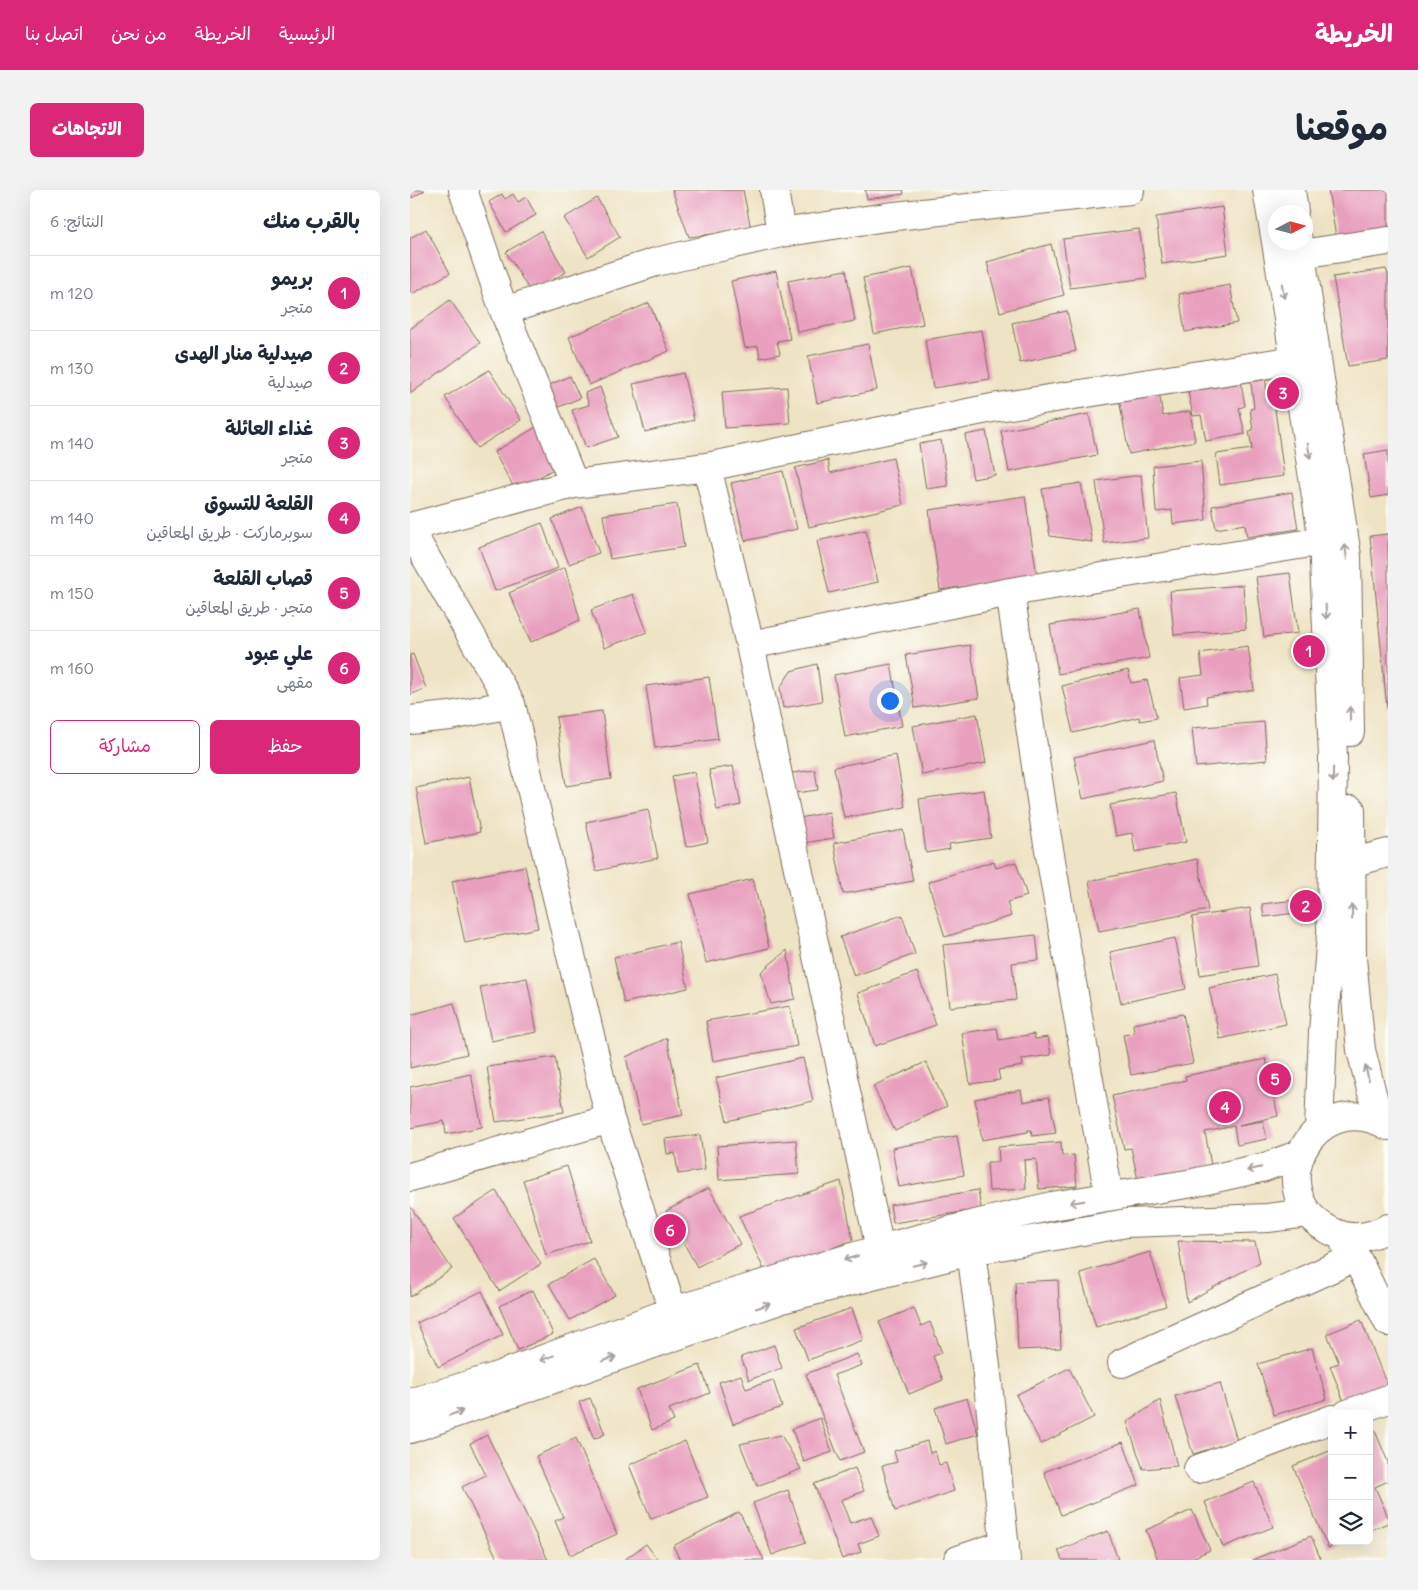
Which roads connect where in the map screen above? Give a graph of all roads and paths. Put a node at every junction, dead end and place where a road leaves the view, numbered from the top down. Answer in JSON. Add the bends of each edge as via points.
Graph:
{"nodes":[{"id":1,"x":463,"y":190,"type":"edge"},
{"id":2,"x":774,"y":190,"type":"edge"},
{"id":3,"x":1130,"y":190,"type":"edge"},
{"id":4,"x":1267,"y":190,"type":"edge"},
{"id":5,"x":1291,"y":190,"type":"edge"},
{"id":6,"x":1004,"y":198,"type":"edge"},
{"id":7,"x":1270,"y":205,"type":"edge"},
{"id":8,"x":1293,"y":205,"type":"edge"},
{"id":9,"x":781,"y":233,"type":"junction"},
{"id":10,"x":1388,"y":241,"type":"edge"},
{"id":11,"x":1313,"y":247,"type":"edge"},
{"id":12,"x":1277,"y":250,"type":"edge"},
{"id":13,"x":1300,"y":250,"type":"edge"},
{"id":14,"x":504,"y":311,"type":"junction"},
{"id":15,"x":1295,"y":360,"type":"junction"},
{"id":16,"x":707,"y":467,"type":"junction"},
{"id":17,"x":574,"y":484,"type":"junction"},
{"id":18,"x":410,"y":528,"type":"edge"},
{"id":19,"x":1323,"y":542,"type":"junction"},
{"id":20,"x":1010,"y":592,"type":"junction"},
{"id":21,"x":750,"y":645,"type":"junction"},
{"id":22,"x":511,"y":704,"type":"junction"},
{"id":23,"x":410,"y":720,"type":"edge"},
{"id":24,"x":1388,"y":853,"type":"edge"},
{"id":25,"x":1351,"y":863,"type":"junction"},
{"id":26,"x":610,"y":1119,"type":"junction"},
{"id":27,"x":1383,"y":1123,"type":"edge"},
{"id":28,"x":1319,"y":1128,"type":"junction"},
{"id":29,"x":1300,"y":1154,"type":"junction"},
{"id":30,"x":410,"y":1177,"type":"edge"},
{"id":31,"x":1109,"y":1196,"type":"junction"},
{"id":32,"x":1308,"y":1214,"type":"junction"},
{"id":33,"x":1388,"y":1228,"type":"edge"},
{"id":34,"x":1338,"y":1235,"type":"junction"},
{"id":35,"x":880,"y":1249,"type":"junction"},
{"id":36,"x":971,"y":1251,"type":"junction"},
{"id":37,"x":1356,"y":1257,"type":"junction"},
{"id":38,"x":672,"y":1311,"type":"junction"},
{"id":39,"x":1388,"y":1322,"type":"edge"},
{"id":40,"x":1122,"y":1363,"type":"dead end"},
{"id":41,"x":1388,"y":1398,"type":"edge"},
{"id":42,"x":410,"y":1403,"type":"edge"},
{"id":43,"x":1357,"y":1410,"type":"edge"},
{"id":44,"x":1328,"y":1420,"type":"edge"},
{"id":45,"x":410,"y":1429,"type":"edge"},
{"id":46,"x":1198,"y":1469,"type":"dead end"},
{"id":47,"x":1006,"y":1552,"type":"edge"},
{"id":48,"x":958,"y":1560,"type":"edge"}],
"edges":[{"from":1,"to":14,"type":"street"},
{"from":2,"to":9,"type":"street"},
{"from":3,"to":6,"type":"street"},
{"from":4,"to":7,"type":"street"},
{"from":5,"to":8,"type":"street"},
{"from":6,"to":9,"type":"street"},
{"from":9,"to":14,"type":"street","via":[[656,262]]},
{"from":10,"to":11,"type":"street"},
{"from":12,"to":15,"type":"street","one_way":true},
{"from":25,"to":13,"type":"street","one_way":true,"via":[[1347,556]]},
{"from":14,"to":17,"type":"street"},
{"from":15,"to":16,"type":"street","via":[[992,408]]},
{"from":15,"to":19,"type":"street","one_way":true},
{"from":16,"to":17,"type":"street"},
{"from":16,"to":21,"type":"street"},
{"from":17,"to":18,"type":"street"},
{"from":18,"to":22,"type":"street"},
{"from":19,"to":20,"type":"street"},
{"from":19,"to":28,"type":"street","one_way":true,"via":[[1333,766],[1331,935]]},
{"from":20,"to":21,"type":"street"},
{"from":20,"to":31,"type":"street","via":[[1045,826]]},
{"from":21,"to":35,"type":"street"},
{"from":22,"to":23,"type":"street"},
{"from":22,"to":26,"type":"street"},
{"from":24,"to":25,"type":"street"},
{"from":27,"to":25,"type":"street","one_way":true,"via":[[1361,1050],[1352,958]]},
{"from":26,"to":30,"type":"street"},
{"from":26,"to":38,"type":"street"},
{"from":27,"to":28,"type":"street","via":[[1364,1116],[1348,1116]]},
{"from":28,"to":29,"type":"street"},
{"from":29,"to":31,"type":"street","one_way":true,"via":[[1265,1167],[1194,1184]]},
{"from":29,"to":32,"type":"street","via":[[1296,1184]]},
{"from":31,"to":35,"type":"street","one_way":true,"via":[[1033,1211]]},
{"from":32,"to":34,"type":"street","via":[[1321,1227]]},
{"from":32,"to":36,"type":"street","via":[[1127,1223]]},
{"from":33,"to":34,"type":"street","via":[[1371,1236]]},
{"from":34,"to":37,"type":"street"},
{"from":35,"to":38,"type":"street","one_way":true},
{"from":45,"to":36,"type":"street","one_way":true,"via":[[782,1299]]},
{"from":36,"to":47,"type":"street"},
{"from":37,"to":39,"type":"street"},
{"from":37,"to":40,"type":"street"},
{"from":38,"to":42,"type":"street","one_way":true,"via":[[495,1377]]},
{"from":41,"to":43,"type":"street"},
{"from":44,"to":46,"type":"street"},
{"from":47,"to":48,"type":"street"}]}
